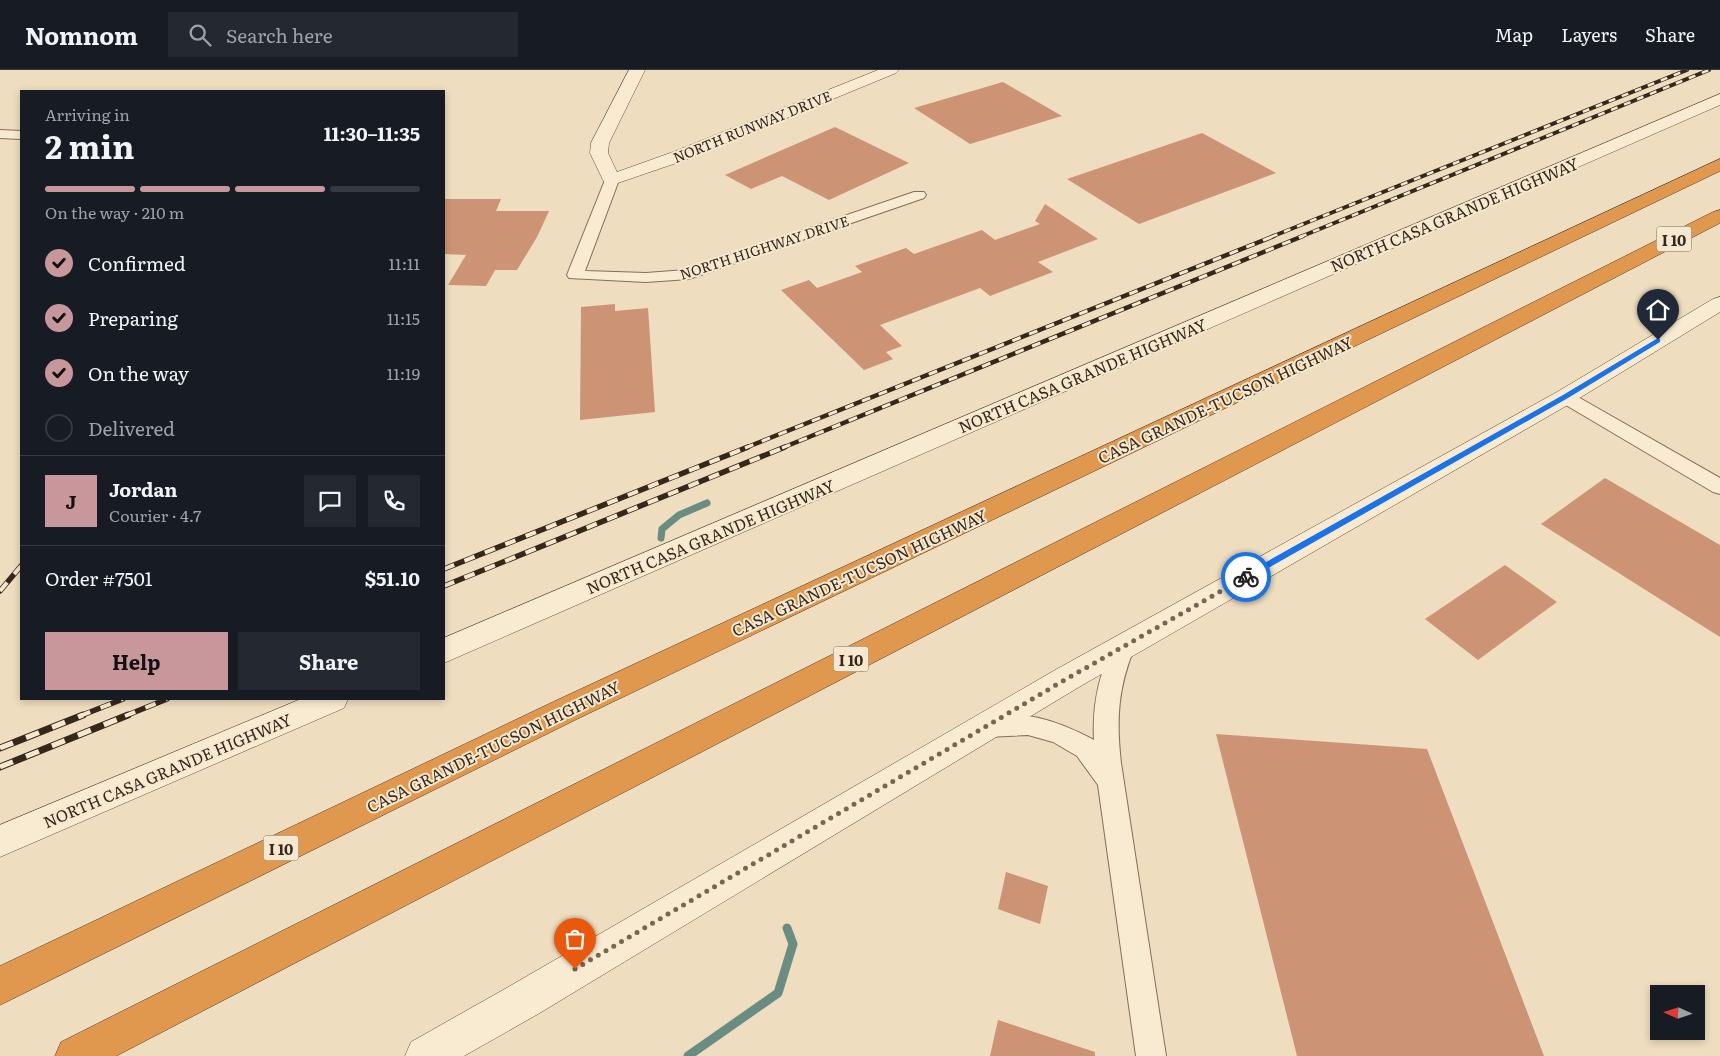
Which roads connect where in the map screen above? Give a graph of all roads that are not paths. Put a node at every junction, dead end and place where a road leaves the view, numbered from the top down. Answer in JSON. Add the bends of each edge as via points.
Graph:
{"nodes":[{"id":1,"x":637,"y":70,"type":"edge"},
{"id":2,"x":891,"y":70,"type":"edge"},
{"id":3,"x":1720,"y":99,"type":"edge"},
{"id":4,"x":0,"y":134,"type":"edge"},
{"id":5,"x":20,"y":135,"type":"edge"},
{"id":6,"x":1720,"y":164,"type":"edge"},
{"id":7,"x":612,"y":180,"type":"junction"},
{"id":8,"x":919,"y":195,"type":"dead end"},
{"id":9,"x":1720,"y":216,"type":"edge"},
{"id":10,"x":1720,"y":302,"type":"edge"},
{"id":11,"x":1565,"y":397,"type":"junction"},
{"id":12,"x":1720,"y":487,"type":"edge"},
{"id":13,"x":1124,"y":646,"type":"junction"},
{"id":14,"x":445,"y":651,"type":"edge"},
{"id":15,"x":331,"y":700,"type":"edge"},
{"id":16,"x":985,"y":727,"type":"junction"},
{"id":17,"x":1110,"y":782,"type":"junction"},
{"id":18,"x":0,"y":841,"type":"edge"},
{"id":19,"x":0,"y":986,"type":"edge"},
{"id":20,"x":75,"y":1056,"type":"edge"},
{"id":21,"x":425,"y":1056,"type":"edge"},
{"id":22,"x":1151,"y":1056,"type":"edge"}],
"edges":[{"from":1,"to":7,"type":"main road","via":[[600,143],[599,153]]},
{"from":2,"to":7,"type":"main road","name":"NORTH RUNWAY DRIVE"},
{"from":3,"to":14,"type":"main road","name":"NORTH CASA GRANDE HIGHWAY"},
{"from":4,"to":5,"type":"street"},
{"from":6,"to":19,"type":"highway","name":"CASA GRANDE-TUCSON HIGHWAY","number":"I 10","via":[[564,711]]},
{"from":7,"to":8,"type":"street","name":"NORTH HIGHWAY DRIVE","via":[[575,275],[674,277],[689,274]]},
{"from":9,"to":20,"type":"highway","number":"I 10"},
{"from":10,"to":11,"type":"main road"},
{"from":11,"to":12,"type":"street"},
{"from":11,"to":13,"type":"main road"},
{"from":13,"to":16,"type":"main road"},
{"from":13,"to":17,"type":"street","via":[[1113,668],[1106,697],[1105,731]]},
{"from":15,"to":18,"type":"main road","name":"NORTH CASA GRANDE HIGHWAY"},
{"from":16,"to":17,"type":"street","via":[[1028,725],[1058,734],[1086,748]]},
{"from":16,"to":21,"type":"main road"},
{"from":17,"to":22,"type":"street"}]}
